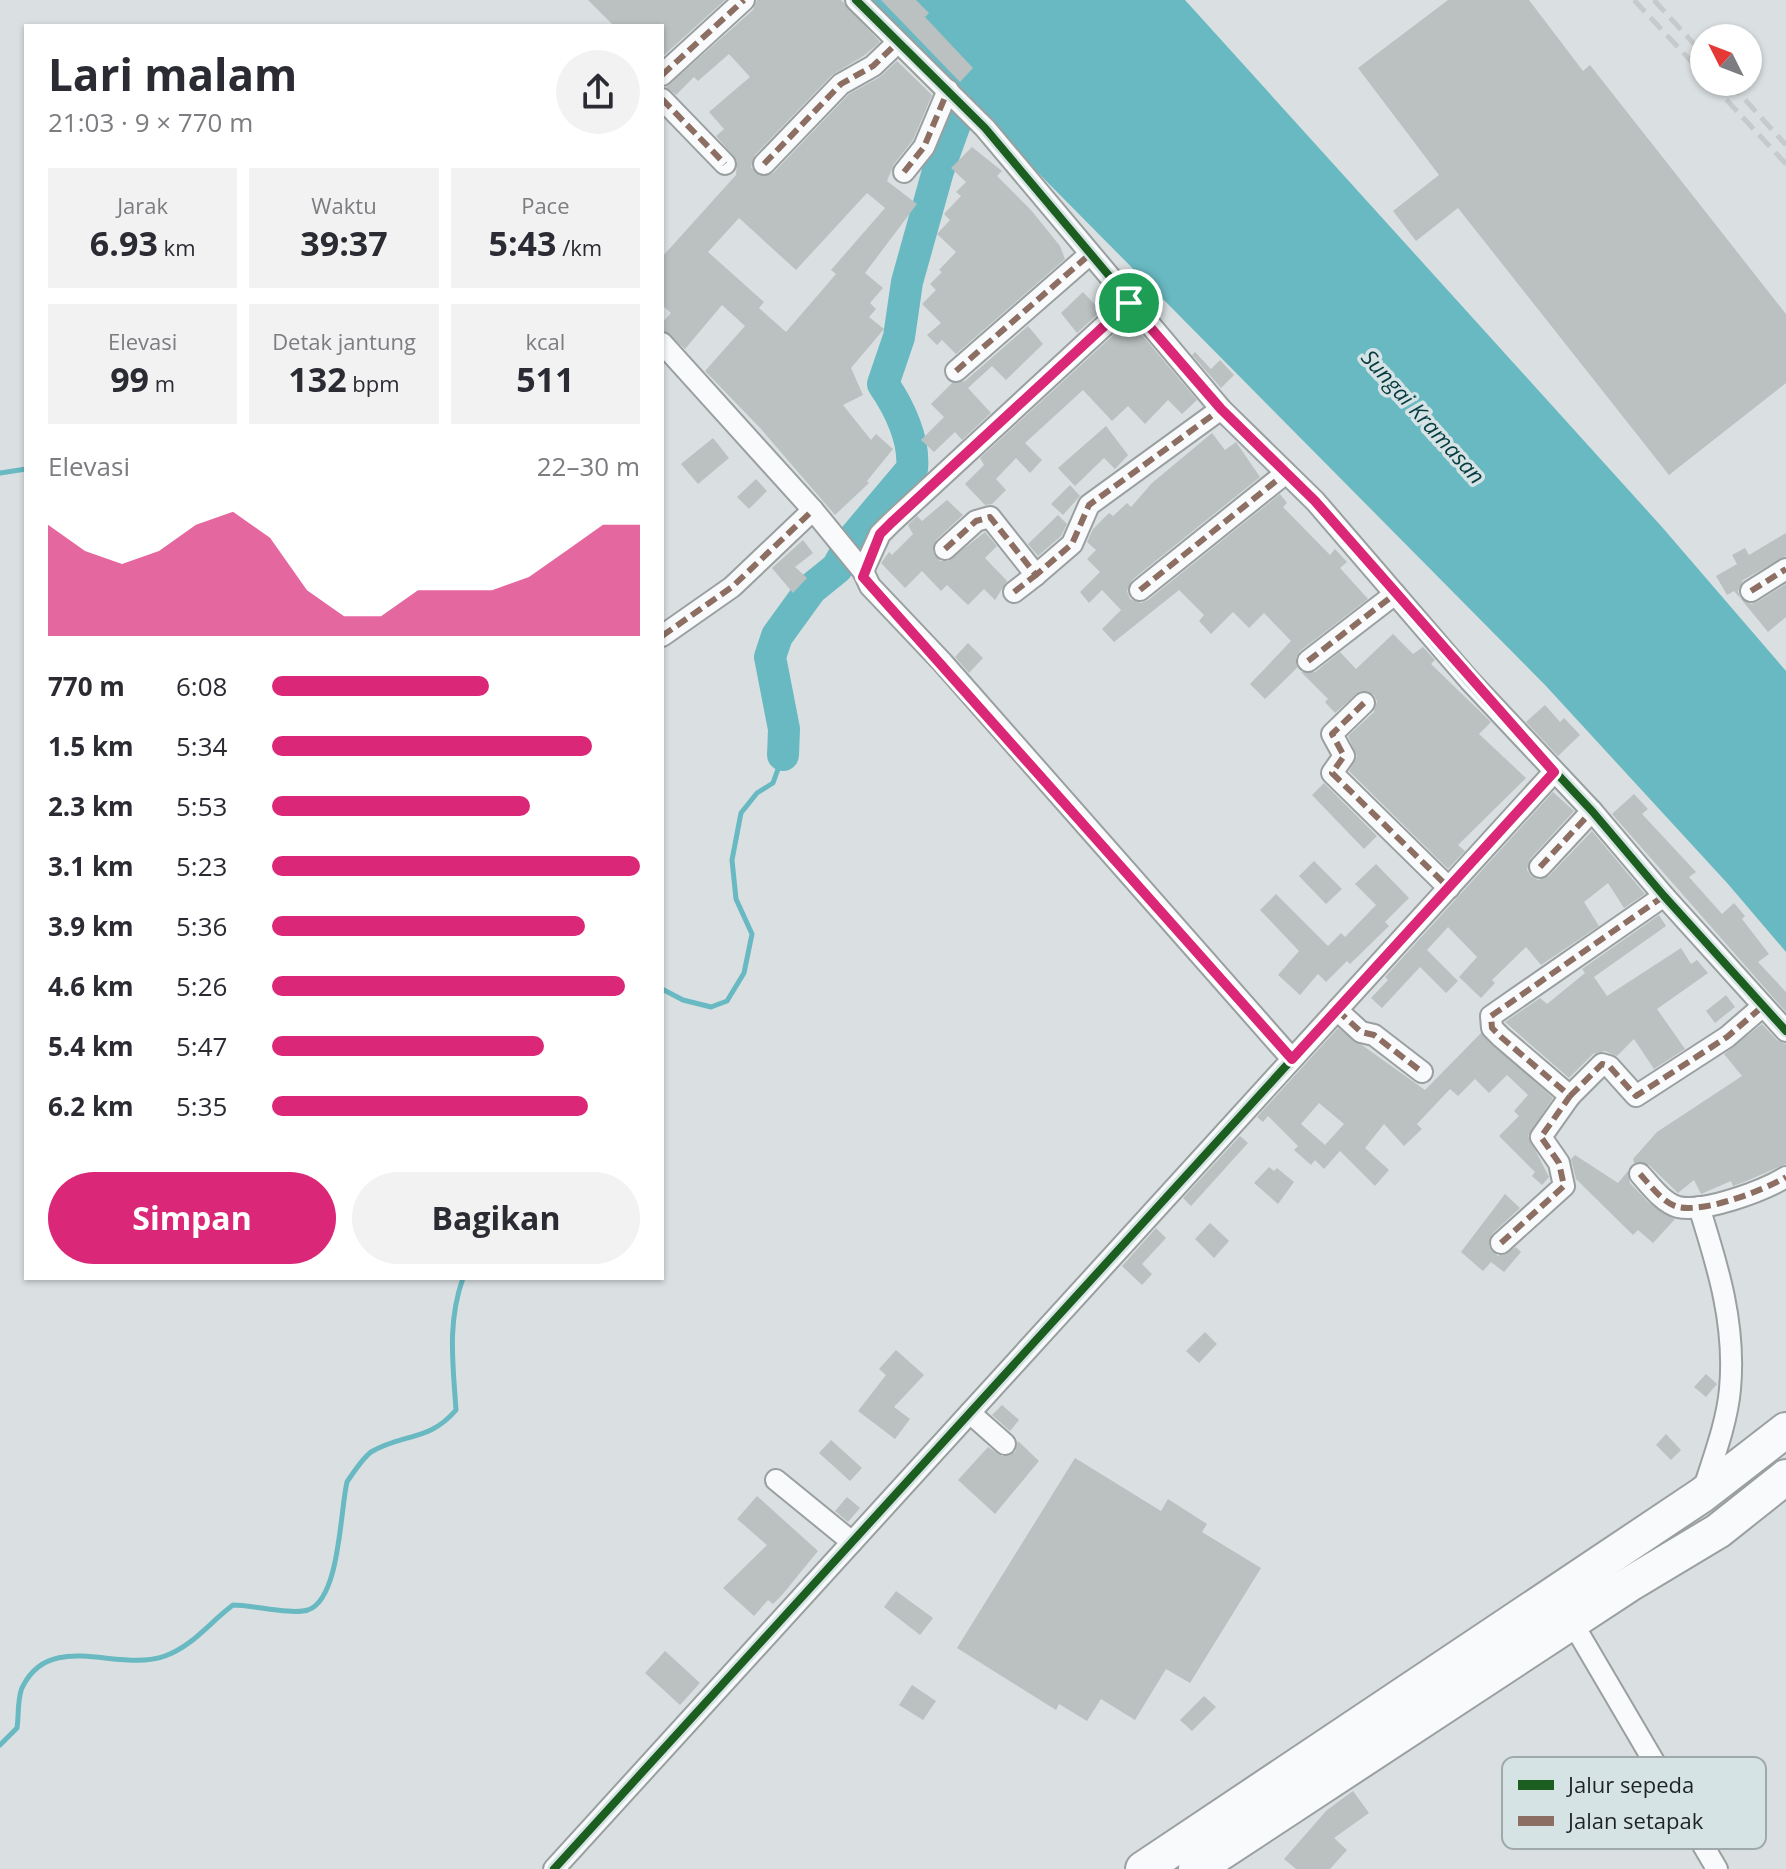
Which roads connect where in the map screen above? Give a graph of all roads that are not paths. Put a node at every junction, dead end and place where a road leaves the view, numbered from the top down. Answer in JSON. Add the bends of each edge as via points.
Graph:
{"nodes":[{"id":1,"x":744,"y":0,"type":"edge"},
{"id":2,"x":856,"y":0,"type":"edge"},
{"id":3,"x":897,"y":43,"type":"junction"},
{"id":4,"x":664,"y":73,"type":"edge"},
{"id":5,"x":949,"y":91,"type":"junction"},
{"id":6,"x":664,"y":101,"type":"edge"},
{"id":7,"x":725,"y":164,"type":"dead end"},
{"id":8,"x":764,"y":164,"type":"dead end"},
{"id":9,"x":904,"y":172,"type":"dead end"},
{"id":10,"x":1089,"y":255,"type":"junction"},
{"id":11,"x":1129,"y":303,"type":"junction"},
{"id":12,"x":664,"y":345,"type":"edge"},
{"id":13,"x":956,"y":371,"type":"dead end"},
{"id":14,"x":1221,"y":409,"type":"junction"},
{"id":15,"x":1286,"y":473,"type":"junction"},
{"id":16,"x":813,"y":510,"type":"junction"},
{"id":17,"x":945,"y":549,"type":"dead end"},
{"id":18,"x":860,"y":566,"type":"junction"},
{"id":19,"x":1786,"y":569,"type":"edge"},
{"id":20,"x":1036,"y":575,"type":"junction"},
{"id":21,"x":1140,"y":590,"type":"dead end"},
{"id":22,"x":1751,"y":591,"type":"dead end"},
{"id":23,"x":1014,"y":592,"type":"dead end"},
{"id":24,"x":1395,"y":594,"type":"junction"},
{"id":25,"x":664,"y":635,"type":"edge"},
{"id":26,"x":1308,"y":661,"type":"dead end"},
{"id":27,"x":1364,"y":703,"type":"dead end"},
{"id":28,"x":1554,"y":772,"type":"junction"},
{"id":29,"x":1592,"y":811,"type":"junction"},
{"id":30,"x":1540,"y":867,"type":"dead end"},
{"id":31,"x":1449,"y":888,"type":"junction"},
{"id":32,"x":1664,"y":896,"type":"junction"},
{"id":33,"x":1763,"y":1006,"type":"junction"},
{"id":34,"x":1337,"y":1010,"type":"junction"},
{"id":35,"x":1786,"y":1031,"type":"edge"},
{"id":36,"x":1292,"y":1059,"type":"junction"},
{"id":37,"x":1422,"y":1072,"type":"dead end"},
{"id":38,"x":1570,"y":1096,"type":"junction"},
{"id":39,"x":1640,"y":1174,"type":"dead end"},
{"id":40,"x":1786,"y":1177,"type":"edge"},
{"id":41,"x":1699,"y":1207,"type":"junction"},
{"id":42,"x":1501,"y":1243,"type":"dead end"},
{"id":43,"x":970,"y":1413,"type":"junction"},
{"id":44,"x":1786,"y":1430,"type":"edge"},
{"id":45,"x":1005,"y":1444,"type":"dead end"},
{"id":46,"x":1786,"y":1477,"type":"edge"},
{"id":47,"x":776,"y":1480,"type":"dead end"},
{"id":48,"x":1702,"y":1495,"type":"junction"},
{"id":49,"x":852,"y":1542,"type":"junction"},
{"id":50,"x":1572,"y":1622,"type":"junction"},
{"id":51,"x":1651,"y":1757,"type":"edge"},
{"id":52,"x":1705,"y":1849,"type":"edge"},
{"id":53,"x":554,"y":1869,"type":"edge"},
{"id":54,"x":1143,"y":1869,"type":"edge"},
{"id":55,"x":1196,"y":1869,"type":"edge"},
{"id":56,"x":1717,"y":1869,"type":"edge"}],
"edges":[{"from":1,"to":4,"type":"street"},
{"from":2,"to":3,"type":"street"},
{"from":3,"to":5,"type":"street"},
{"from":3,"to":8,"type":"street","via":[[873,66],[841,84]]},
{"from":5,"to":9,"type":"street","via":[[924,147]]},
{"from":5,"to":10,"type":"street"},
{"from":6,"to":7,"type":"street"},
{"from":10,"to":11,"type":"street"},
{"from":10,"to":13,"type":"street"},
{"from":11,"to":14,"type":"street"},
{"from":11,"to":18,"type":"street","via":[[891,523]]},
{"from":12,"to":16,"type":"street"},
{"from":14,"to":15,"type":"street"},
{"from":14,"to":20,"type":"street","via":[[1089,505],[1072,544]]},
{"from":15,"to":21,"type":"street"},
{"from":15,"to":24,"type":"street"},
{"from":16,"to":18,"type":"street"},
{"from":16,"to":25,"type":"street","via":[[732,587]]},
{"from":17,"to":20,"type":"street","via":[[976,521],[990,517]]},
{"from":18,"to":36,"type":"street","via":[[870,586]]},
{"from":19,"to":22,"type":"street"},
{"from":20,"to":23,"type":"street"},
{"from":24,"to":26,"type":"street"},
{"from":24,"to":28,"type":"street"},
{"from":27,"to":31,"type":"street","via":[[1332,734],[1344,756],[1332,773]]},
{"from":28,"to":29,"type":"street"},
{"from":28,"to":31,"type":"street"},
{"from":29,"to":30,"type":"street"},
{"from":29,"to":32,"type":"street"},
{"from":31,"to":34,"type":"street"},
{"from":32,"to":33,"type":"street"},
{"from":32,"to":38,"type":"street","via":[[1491,1016],[1492,1028]]},
{"from":33,"to":35,"type":"street"},
{"from":33,"to":38,"type":"street","via":[[1727,1037],[1636,1096],[1602,1064]]},
{"from":34,"to":36,"type":"street"},
{"from":34,"to":37,"type":"street"},
{"from":36,"to":43,"type":"street"},
{"from":38,"to":42,"type":"street","via":[[1541,1137],[1559,1163],[1564,1186]]},
{"from":39,"to":41,"type":"street","via":[[1671,1204]]},
{"from":40,"to":41,"type":"street","via":[[1758,1191]]},
{"from":41,"to":48,"type":"street","via":[[1728,1308],[1730,1354],[1730,1391]]},
{"from":43,"to":45,"type":"street"},
{"from":43,"to":49,"type":"street"},
{"from":44,"to":48,"type":"highway"},
{"from":46,"to":50,"type":"highway","via":[[1718,1531]]},
{"from":47,"to":49,"type":"street"},
{"from":48,"to":54,"type":"highway"},
{"from":49,"to":53,"type":"street"},
{"from":50,"to":51,"type":"street"},
{"from":50,"to":55,"type":"highway"},
{"from":52,"to":56,"type":"street"}]}
